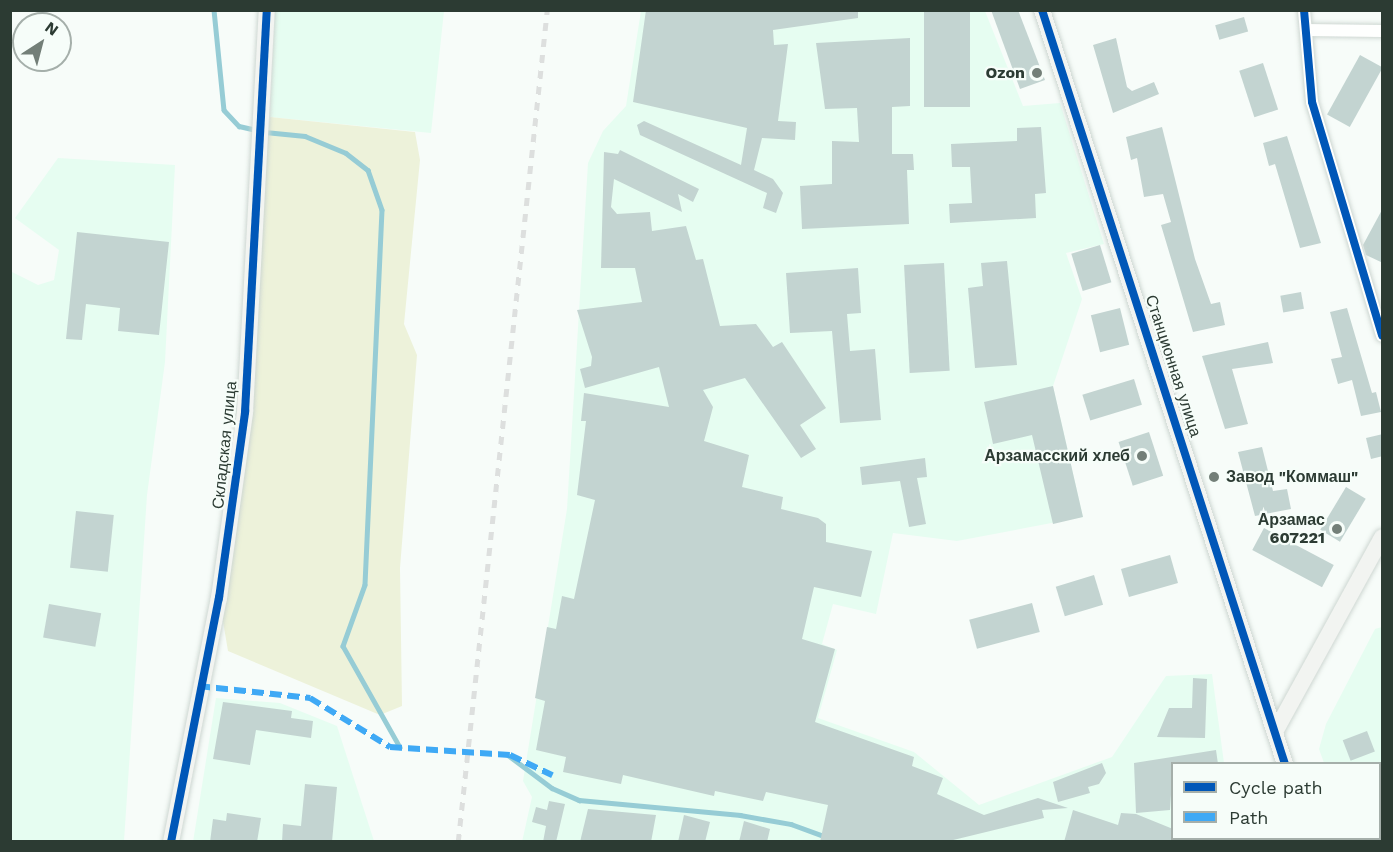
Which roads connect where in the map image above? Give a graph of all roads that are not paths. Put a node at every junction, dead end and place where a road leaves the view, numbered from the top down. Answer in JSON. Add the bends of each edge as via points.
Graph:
{"nodes":[{"id":1,"x":267,"y":10,"type":"edge"},
{"id":2,"x":1042,"y":10,"type":"edge"},
{"id":3,"x":1304,"y":10,"type":"edge"},
{"id":4,"x":1306,"y":30,"type":"junction"},
{"id":5,"x":1383,"y":31,"type":"edge"},
{"id":6,"x":1383,"y":336,"type":"edge"},
{"id":7,"x":1383,"y":537,"type":"edge"},
{"id":8,"x":1275,"y":732,"type":"junction"},
{"id":9,"x":1284,"y":762,"type":"edge"},
{"id":10,"x":171,"y":842,"type":"edge"}],
"edges":[{"from":1,"to":10,"type":"street","name":"Складская улица","via":[[245,412],[219,598]]},
{"from":2,"to":8,"type":"street","name":"Станционная улица"},
{"from":3,"to":4,"type":"street"},
{"from":4,"to":5,"type":"street"},
{"from":4,"to":6,"type":"street","via":[[1312,102]]},
{"from":7,"to":8,"type":"street"},
{"from":8,"to":9,"type":"street","name":"Станционная улица"}]}
